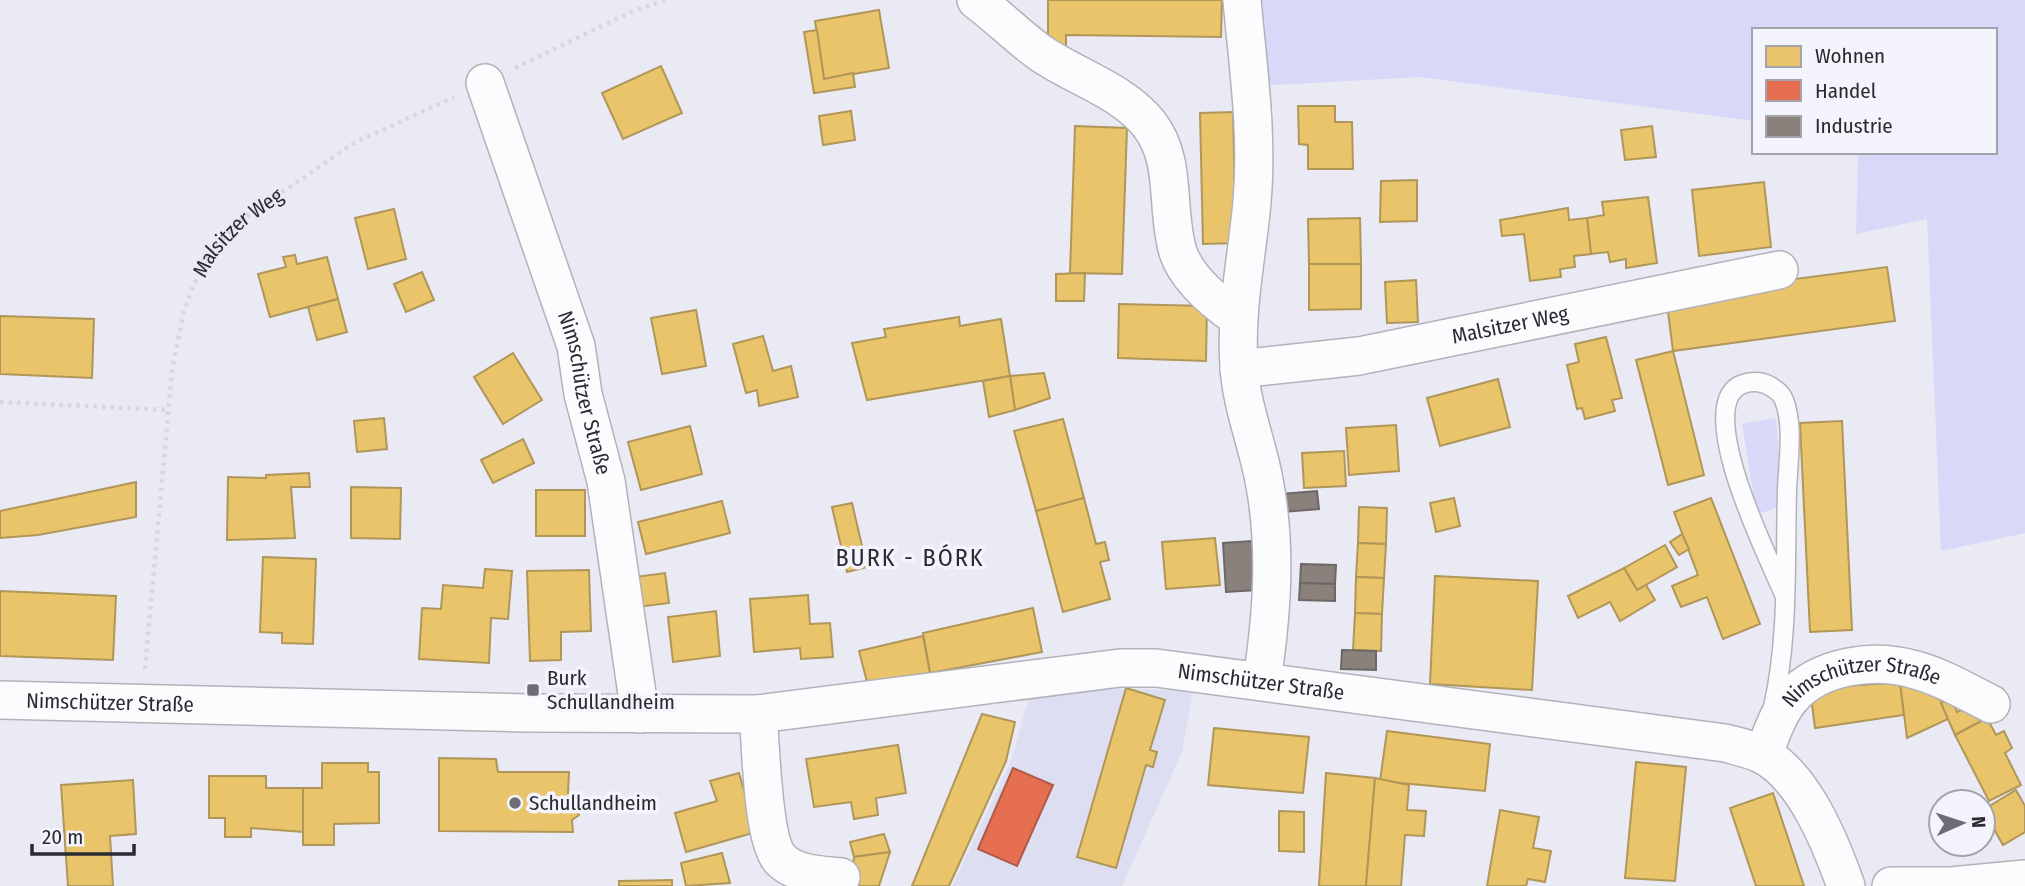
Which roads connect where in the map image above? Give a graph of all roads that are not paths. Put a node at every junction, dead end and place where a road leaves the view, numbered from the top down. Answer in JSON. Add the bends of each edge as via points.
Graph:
{"nodes":[{"id":1,"x":976,"y":0,"type":"edge"},
{"id":2,"x":1242,"y":0,"type":"edge"},
{"id":3,"x":485,"y":83,"type":"road end"},
{"id":4,"x":1779,"y":270,"type":"dead end"},
{"id":5,"x":1238,"y":318,"type":"junction"},
{"id":6,"x":1239,"y":369,"type":"junction"},
{"id":7,"x":1784,"y":594,"type":"junction"},
{"id":8,"x":1262,"y":681,"type":"junction"},
{"id":9,"x":0,"y":699,"type":"edge"},
{"id":10,"x":1991,"y":704,"type":"dead end"},
{"id":11,"x":640,"y":714,"type":"junction"},
{"id":12,"x":758,"y":714,"type":"junction"},
{"id":13,"x":1763,"y":755,"type":"junction"},
{"id":14,"x":841,"y":877,"type":"dead end"},
{"id":15,"x":2025,"y":879,"type":"edge"},
{"id":16,"x":1846,"y":886,"type":"edge"},
{"id":17,"x":1891,"y":886,"type":"edge"}],
"edges":[{"from":1,"to":5,"type":"street","via":[[1041,54],[1131,106],[1149,124],[1166,160],[1178,252],[1190,274]]},
{"from":2,"to":5,"type":"street","via":[[1254,125],[1252,200]]},
{"from":3,"to":11,"type":"street","name":"Nimschützer Straße","via":[[576,346],[583,394],[606,481]]},
{"from":4,"to":6,"type":"street","name":"Malsitzer Weg","via":[[1359,356]]},
{"from":5,"to":6,"type":"street"},
{"from":6,"to":8,"type":"street","via":[[1265,483],[1272,550],[1272,617]]},
{"from":7,"to":7,"type":"lane","via":[[1788,448],[1784,400],[1770,385],[1746,382],[1726,404],[1726,437]]},
{"from":7,"to":13,"type":"lane","via":[[1779,681]]},
{"from":8,"to":12,"type":"street","name":"Nimschützer Straße","via":[[1120,668]]},
{"from":8,"to":13,"type":"street","name":"Nimschützer Straße","via":[[1725,743]]},
{"from":9,"to":11,"type":"street","name":"Nimschützer Straße"},
{"from":10,"to":13,"type":"street","name":"Nimschützer Straße","via":[[1910,668],[1849,667],[1816,676],[1789,699]]},
{"from":11,"to":12,"type":"street","name":"Nimschützer Straße"},
{"from":12,"to":14,"type":"street","via":[[769,836],[779,858],[791,867]]},
{"from":13,"to":16,"type":"street","name":"Nimschützer Straße","via":[[1791,780],[1816,813]]},
{"from":15,"to":17,"type":"street"}]}
